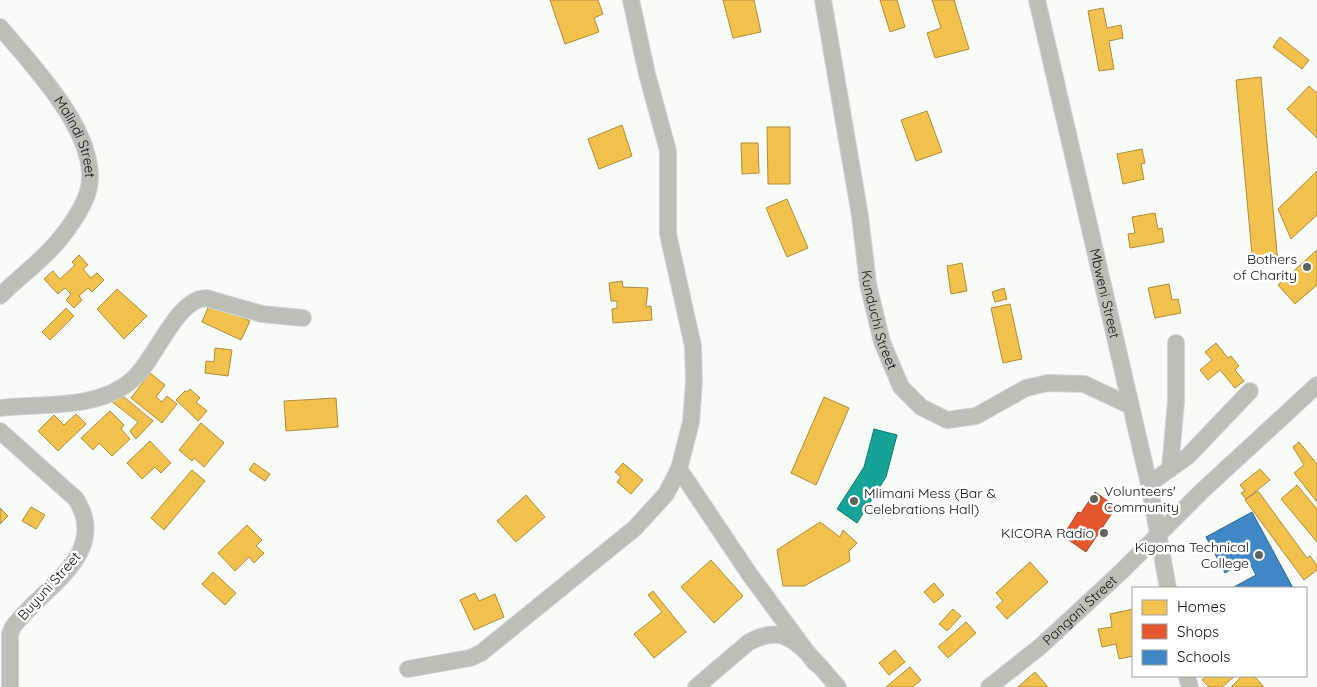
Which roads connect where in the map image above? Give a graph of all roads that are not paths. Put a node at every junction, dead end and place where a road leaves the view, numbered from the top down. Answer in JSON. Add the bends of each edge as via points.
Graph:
{"nodes":[{"id":1,"x":631,"y":0,"type":"edge"},
{"id":2,"x":823,"y":0,"type":"edge"},
{"id":3,"x":1037,"y":0,"type":"edge"},
{"id":4,"x":0,"y":27,"type":"edge"},
{"id":5,"x":0,"y":296,"type":"edge"},
{"id":6,"x":303,"y":318,"type":"dead end"},
{"id":7,"x":1176,"y":344,"type":"dead end"},
{"id":8,"x":1317,"y":385,"type":"edge"},
{"id":9,"x":1250,"y":391,"type":"dead end"},
{"id":10,"x":1131,"y":406,"type":"junction"},
{"id":11,"x":0,"y":408,"type":"edge"},
{"id":12,"x":0,"y":431,"type":"edge"},
{"id":13,"x":679,"y":469,"type":"junction"},
{"id":14,"x":1170,"y":469,"type":"junction"},
{"id":15,"x":1149,"y":484,"type":"junction"},
{"id":16,"x":1157,"y":534,"type":"junction"},
{"id":17,"x":1168,"y":587,"type":"edge"},
{"id":18,"x":816,"y":662,"type":"junction"},
{"id":19,"x":408,"y":669,"type":"dead end"},
{"id":20,"x":10,"y":687,"type":"edge"},
{"id":21,"x":696,"y":687,"type":"edge"},
{"id":22,"x":838,"y":687,"type":"edge"},
{"id":23,"x":989,"y":687,"type":"edge"}],
"edges":[{"from":1,"to":13,"type":"street","via":[[668,151],[668,234],[693,346],[691,422]]},
{"from":2,"to":10,"type":"street","name":"Kunduchi Street","via":[[860,216],[868,284],[882,342],[901,387],[921,408],[947,420],[976,416],[1026,388],[1048,383],[1084,384]]},
{"from":3,"to":10,"type":"street","name":"Mbweni Street"},
{"from":4,"to":5,"type":"street","name":"Malindi Street","via":[[67,111],[84,151],[90,176],[87,194],[64,234]]},
{"from":6,"to":11,"type":"street","via":[[262,314],[197,298],[179,314],[153,356],[134,379],[121,389],[103,398]]},
{"from":7,"to":14,"type":"street","via":[[1176,400]]},
{"from":8,"to":16,"type":"street","name":"Pangani Street"},
{"from":9,"to":14,"type":"street","via":[[1209,437]]},
{"from":10,"to":15,"type":"street","name":"Mbweni Street"},
{"from":12,"to":20,"type":"street","name":"Buyuni Street","via":[[76,499],[86,524],[82,551],[13,627],[10,634]]},
{"from":13,"to":18,"type":"street","via":[[750,576]]},
{"from":13,"to":19,"type":"street","via":[[666,494],[636,528],[482,654]]},
{"from":14,"to":15,"type":"street"},
{"from":15,"to":16,"type":"street","name":"Mbweni Street"},
{"from":16,"to":17,"type":"street","name":"Mbweni Street"},
{"from":16,"to":23,"type":"street","name":"Pangani Street","via":[[1041,646]]},
{"from":18,"to":21,"type":"street","via":[[784,636],[767,635],[749,642]]},
{"from":18,"to":22,"type":"street"}]}
